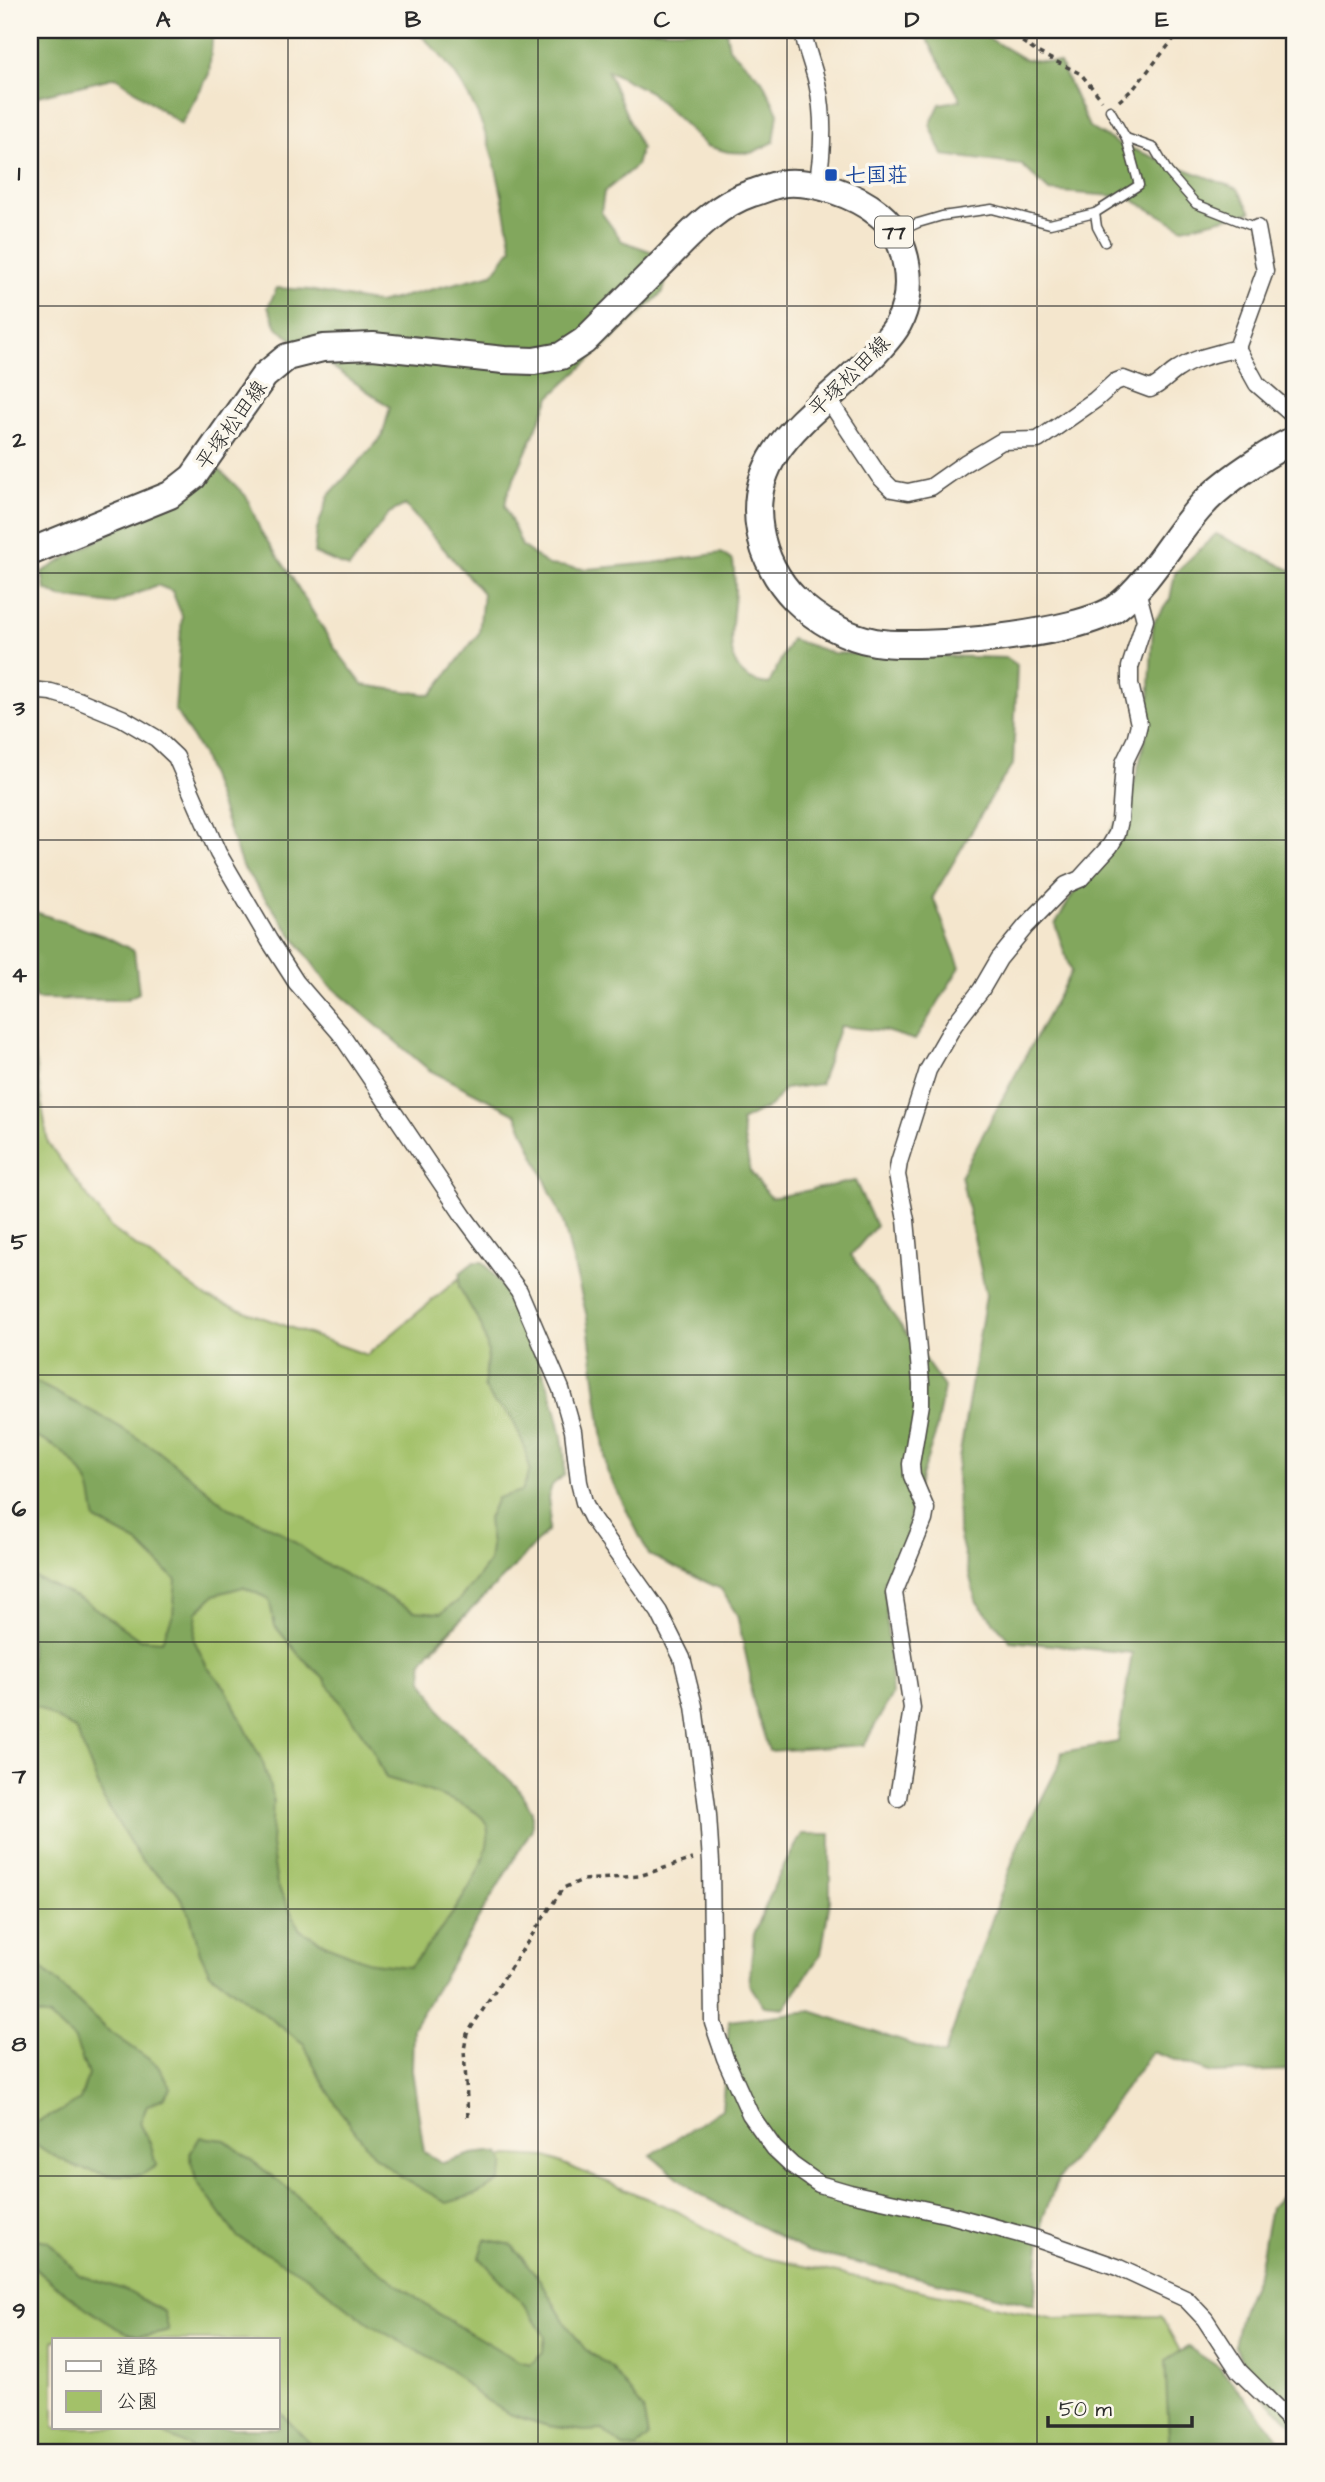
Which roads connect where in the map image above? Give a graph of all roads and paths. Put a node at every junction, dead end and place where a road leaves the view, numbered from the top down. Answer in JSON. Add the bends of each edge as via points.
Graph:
{"nodes":[{"id":1,"x":803,"y":30,"type":"edge"},
{"id":2,"x":1006,"y":30,"type":"edge"},
{"id":3,"x":1181,"y":30,"type":"edge"},
{"id":4,"x":1110,"y":110,"type":"junction"},
{"id":5,"x":1126,"y":138,"type":"junction"},
{"id":6,"x":817,"y":186,"type":"junction"},
{"id":7,"x":1095,"y":213,"type":"junction"},
{"id":8,"x":1257,"y":228,"type":"joint"},
{"id":9,"x":896,"y":234,"type":"junction"},
{"id":10,"x":1105,"y":242,"type":"dead end"},
{"id":11,"x":1237,"y":348,"type":"junction"},
{"id":12,"x":828,"y":399,"type":"junction"},
{"id":13,"x":1295,"y":417,"type":"edge"},
{"id":14,"x":1295,"y":439,"type":"edge"},
{"id":15,"x":30,"y":552,"type":"edge"},
{"id":16,"x":1137,"y":590,"type":"junction"},
{"id":17,"x":30,"y":690,"type":"edge"},
{"id":18,"x":898,"y":1798,"type":"dead end"},
{"id":19,"x":711,"y":1854,"type":"junction"},
{"id":20,"x":468,"y":2117,"type":"dead end"},
{"id":21,"x":1295,"y":2426,"type":"edge"}],
"edges":[{"from":1,"to":6,"type":"street","via":[[822,121]]},
{"from":2,"to":4,"type":"path","via":[[1081,74]]},
{"from":3,"to":4,"type":"path"},
{"from":4,"to":5,"type":"lane"},
{"from":5,"to":7,"type":"lane","via":[[1139,185]]},
{"from":5,"to":8,"type":"lane","via":[[1154,148],[1196,204]]},
{"from":6,"to":9,"type":"main road","name":"平塚松田線","number":"77","via":[[871,209]]},
{"from":6,"to":15,"type":"main road","name":"平塚松田線","number":"77","via":[[785,183],[725,205],[706,218],[584,341],[561,356],[504,360],[373,346],[323,348],[287,357],[264,376],[193,477],[170,495]]},
{"from":7,"to":9,"type":"lane","via":[[1050,225],[992,209],[942,216]]},
{"from":7,"to":10,"type":"lane"},
{"from":8,"to":11,"type":"street","via":[[1265,271]]},
{"from":9,"to":12,"type":"main road","name":"平塚松田線","number":"77","via":[[908,279],[899,324],[870,360]]},
{"from":11,"to":12,"type":"street","via":[[1197,359],[1150,389],[1123,379],[1115,382],[1038,440],[1002,441],[931,487],[908,492],[892,489],[878,476]]},
{"from":11,"to":13,"type":"street","via":[[1257,384]]},
{"from":12,"to":16,"type":"main road","name":"平塚松田線","number":"77","via":[[785,438],[766,464],[757,515],[764,552],[778,577],[794,598],[820,619],[873,642],[903,645],[975,640],[1086,621],[1113,610]]},
{"from":14,"to":16,"type":"main road","name":"平塚松田線","number":"77","via":[[1204,502]]},
{"from":16,"to":18,"type":"street","via":[[1146,621],[1130,667],[1139,724],[1124,763],[1117,834],[1080,879],[1066,885],[1026,926],[954,1025],[928,1070],[899,1162],[921,1383],[911,1464],[926,1509],[894,1593],[912,1708]]},
{"from":17,"to":19,"type":"street","via":[[78,700],[122,718],[156,738],[176,758],[218,853],[296,982],[340,1033],[519,1291],[561,1389],[584,1503],[659,1612],[682,1658],[703,1763]]},
{"from":19,"to":20,"type":"path","via":[[639,1876],[583,1880],[563,1888],[467,2034]]},
{"from":19,"to":21,"type":"street","via":[[713,2023],[750,2114],[774,2148],[819,2184],[1037,2239],[1117,2267],[1186,2299],[1239,2371]]}]}
